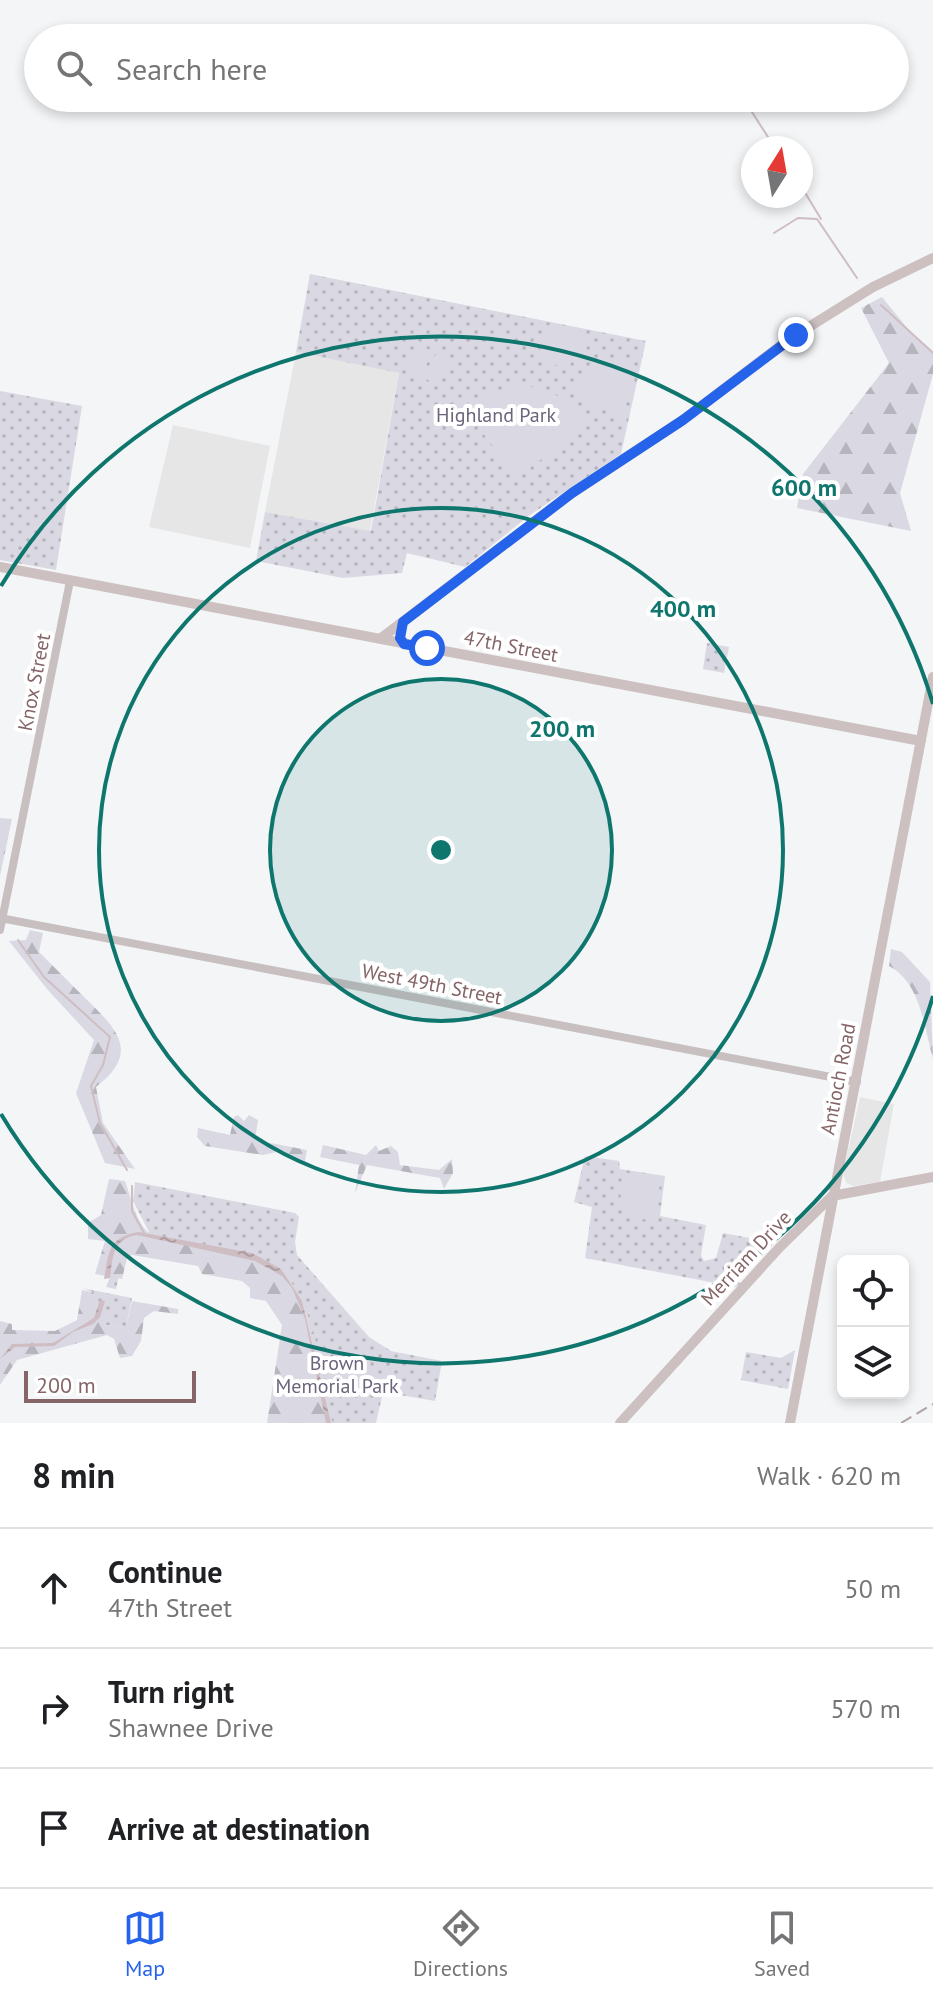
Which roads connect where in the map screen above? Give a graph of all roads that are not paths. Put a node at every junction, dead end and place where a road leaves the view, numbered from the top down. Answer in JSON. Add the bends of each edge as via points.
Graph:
{"nodes":[{"id":1,"x":933,"y":258,"type":"edge"},
{"id":2,"x":0,"y":567,"type":"edge"},
{"id":3,"x":70,"y":581,"type":"junction"},
{"id":4,"x":403,"y":622,"type":"junction"},
{"id":5,"x":380,"y":639,"type":"junction"},
{"id":6,"x":404,"y":644,"type":"junction"},
{"id":7,"x":933,"y":677,"type":"edge"},
{"id":8,"x":921,"y":741,"type":"junction"},
{"id":9,"x":1,"y":918,"type":"edge"},
{"id":10,"x":0,"y":930,"type":"edge"},
{"id":11,"x":857,"y":1082,"type":"junction"},
{"id":12,"x":933,"y":1177,"type":"edge"},
{"id":13,"x":832,"y":1196,"type":"junction"},
{"id":14,"x":620,"y":1423,"type":"edge"},
{"id":15,"x":790,"y":1423,"type":"edge"}],
"edges":[{"from":1,"to":4,"type":"main road","via":[[873,287],[784,343],[683,420],[572,493]]},
{"from":2,"to":3,"type":"main road","name":"47th Street"},
{"from":3,"to":5,"type":"main road","name":"47th Street"},
{"from":3,"to":9,"type":"street","name":"Knox Street"},
{"from":4,"to":5,"type":"main road"},
{"from":4,"to":6,"type":"main road"},
{"from":5,"to":6,"type":"main road","name":"47th Street"},
{"from":6,"to":8,"type":"main road","name":"47th Street"},
{"from":7,"to":8,"type":"main road","name":"Antioch Road"},
{"from":8,"to":11,"type":"main road","name":"Antioch Road"},
{"from":9,"to":10,"type":"street","name":"Knox Street"},
{"from":9,"to":11,"type":"street","name":"West 49th Street"},
{"from":11,"to":13,"type":"main road","name":"Antioch Road"},
{"from":12,"to":13,"type":"main road"},
{"from":13,"to":14,"type":"main road","name":"Merriam Drive"},
{"from":13,"to":15,"type":"main road","name":"Antioch Road"}]}
